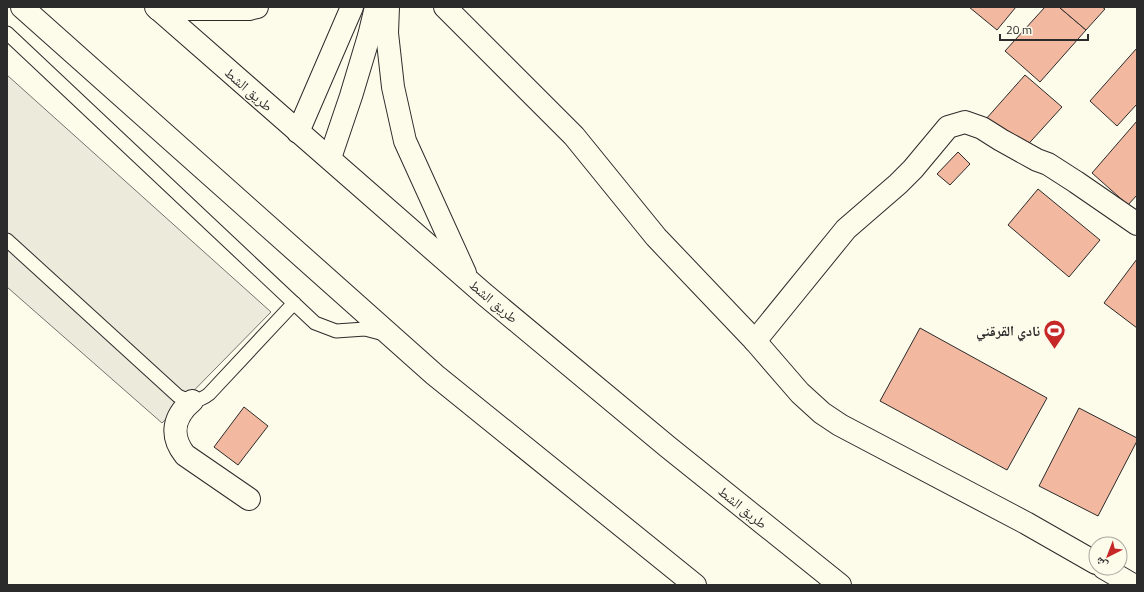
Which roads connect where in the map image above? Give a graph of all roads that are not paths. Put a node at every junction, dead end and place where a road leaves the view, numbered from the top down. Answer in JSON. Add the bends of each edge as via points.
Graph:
{"nodes":[{"id":1,"x":22,"y":7,"type":"edge"},
{"id":2,"x":257,"y":7,"type":"edge"},
{"id":3,"x":352,"y":7,"type":"edge"},
{"id":4,"x":376,"y":7,"type":"edge"},
{"id":5,"x":388,"y":7,"type":"edge"},
{"id":6,"x":445,"y":7,"type":"edge"},
{"id":7,"x":157,"y":8,"type":"edge"},
{"id":8,"x":7,"y":33,"type":"edge"},
{"id":9,"x":298,"y":132,"type":"junction"},
{"id":10,"x":330,"y":158,"type":"junction"},
{"id":11,"x":1137,"y":224,"type":"edge"},
{"id":12,"x":7,"y":240,"type":"edge"},
{"id":13,"x":468,"y":279,"type":"junction"},
{"id":14,"x":294,"y":302,"type":"junction"},
{"id":15,"x":392,"y":336,"type":"junction"},
{"id":16,"x":755,"y":341,"type":"junction"},
{"id":17,"x":192,"y":401,"type":"junction"},
{"id":18,"x":249,"y":499,"type":"dead end"},
{"id":19,"x":1088,"y":558,"type":"edge"},
{"id":20,"x":1118,"y":576,"type":"edge"},
{"id":21,"x":695,"y":585,"type":"edge"},
{"id":22,"x":840,"y":585,"type":"edge"},
{"id":23,"x":1133,"y":585,"type":"edge"}],
"edges":[{"from":1,"to":15,"type":"main road"},
{"from":2,"to":7,"type":"main road"},
{"from":3,"to":9,"type":"main road"},
{"from":4,"to":10,"type":"main road"},
{"from":5,"to":13,"type":"main road","via":[[387,33],[393,87],[405,141]]},
{"from":6,"to":16,"type":"main road","via":[[574,136],[656,237]]},
{"from":7,"to":9,"type":"main road","name":"طريق الشط"},
{"from":8,"to":14,"type":"lane"},
{"from":9,"to":10,"type":"main road","name":"طريق الشط"},
{"from":10,"to":13,"type":"main road","name":"طريق الشط"},
{"from":11,"to":16,"type":"main road","via":[[1048,164],[982,128],[965,122],[948,127],[898,184],[846,229]]},
{"from":12,"to":17,"type":"lane","via":[[178,396]]},
{"from":13,"to":22,"type":"main road","name":"طريق الشط","via":[[668,447]]},
{"from":14,"to":15,"type":"lane","via":[[316,323],[326,328],[365,329]]},
{"from":14,"to":17,"type":"lane","via":[[209,394]]},
{"from":15,"to":21,"type":"main road","via":[[435,375]]},
{"from":16,"to":19,"type":"main road","via":[[800,393],[822,414],[840,426],[1026,522]]},
{"from":17,"to":18,"type":"main road","via":[[184,408],[175,428],[179,448]]},
{"from":20,"to":23,"type":"main road"}]}
